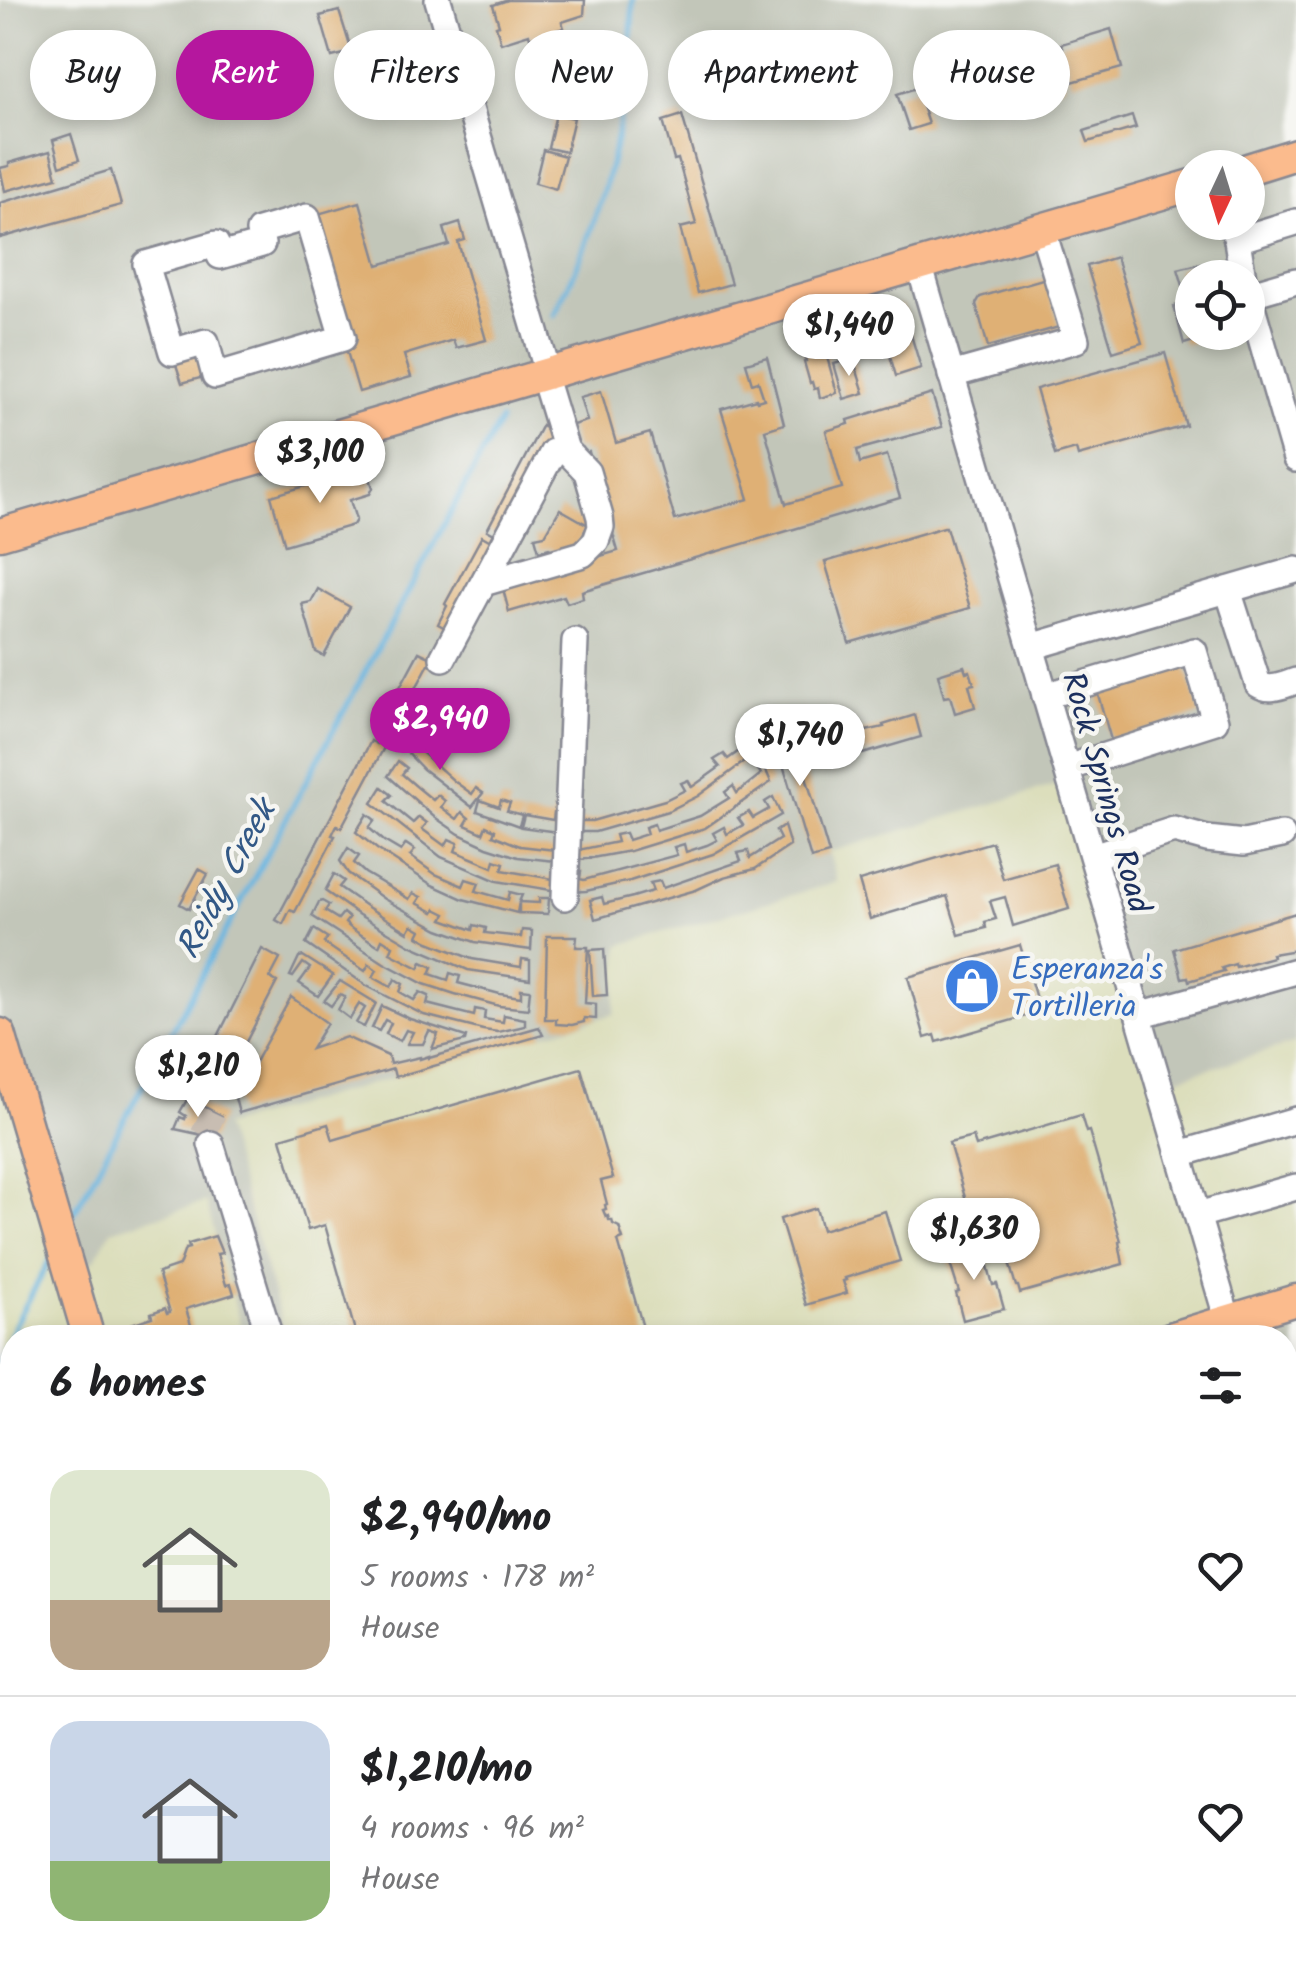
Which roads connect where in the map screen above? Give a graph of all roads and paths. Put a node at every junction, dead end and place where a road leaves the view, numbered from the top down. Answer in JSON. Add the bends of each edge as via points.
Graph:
{"nodes":[{"id":1,"x":438,"y":0,"type":"edge"},
{"id":2,"x":1296,"y":154,"type":"edge"},
{"id":3,"x":1265,"y":163,"type":"edge"},
{"id":4,"x":1175,"y":190,"type":"edge"},
{"id":5,"x":1296,"y":222,"type":"edge"},
{"id":6,"x":1265,"y":226,"type":"edge"},
{"id":7,"x":1042,"y":228,"type":"junction"},
{"id":8,"x":919,"y":264,"type":"junction"},
{"id":9,"x":1296,"y":282,"type":"edge"},
{"id":10,"x":1265,"y":290,"type":"edge"},
{"id":11,"x":1265,"y":332,"type":"edge"},
{"id":12,"x":343,"y":338,"type":"joint"},
{"id":13,"x":546,"y":373,"type":"junction"},
{"id":14,"x":951,"y":375,"type":"junction"},
{"id":15,"x":1285,"y":377,"type":"edge"},
{"id":16,"x":1294,"y":446,"type":"edge"},
{"id":17,"x":566,"y":450,"type":"junction"},
{"id":18,"x":0,"y":534,"type":"edge"},
{"id":19,"x":1294,"y":579,"type":"edge"},
{"id":20,"x":483,"y":583,"type":"junction"},
{"id":21,"x":1228,"y":590,"type":"junction"},
{"id":22,"x":576,"y":641,"type":"dead end"},
{"id":23,"x":1031,"y":647,"type":"junction"},
{"id":24,"x":443,"y":658,"type":"dead end"},
{"id":25,"x":1296,"y":681,"type":"edge"},
{"id":26,"x":1046,"y":696,"type":"junction"},
{"id":27,"x":1067,"y":768,"type":"junction"},
{"id":28,"x":1282,"y":834,"type":"dead end"},
{"id":29,"x":1092,"y":856,"type":"junction"},
{"id":30,"x":565,"y":897,"type":"dead end"},
{"id":31,"x":1296,"y":971,"type":"edge"},
{"id":32,"x":1139,"y":1015,"type":"junction"},
{"id":33,"x":0,"y":1034,"type":"edge"},
{"id":34,"x":1296,"y":1120,"type":"edge"},
{"id":35,"x":204,"y":1141,"type":"tunnel mouth"},
{"id":36,"x":1180,"y":1154,"type":"junction"},
{"id":37,"x":1296,"y":1187,"type":"edge"},
{"id":38,"x":1198,"y":1215,"type":"junction"},
{"id":39,"x":1296,"y":1300,"type":"edge"},
{"id":40,"x":84,"y":1325,"type":"edge"},
{"id":41,"x":266,"y":1325,"type":"edge"},
{"id":42,"x":1229,"y":1325,"type":"edge"},
{"id":43,"x":1239,"y":1325,"type":"edge"}],
"edges":[{"from":1,"to":13,"type":"street"},
{"from":2,"to":3,"type":"main road"},
{"from":4,"to":7,"type":"main road"},
{"from":5,"to":6,"type":"street"},
{"from":7,"to":8,"type":"main road"},
{"from":7,"to":14,"type":"street","via":[[1076,340]]},
{"from":8,"to":13,"type":"main road"},
{"from":8,"to":14,"type":"street","name":"Rock Springs Road"},
{"from":9,"to":10,"type":"street"},
{"from":11,"to":15,"type":"street"},
{"from":12,"to":12,"type":"street","via":[[215,376],[206,342],[172,352],[146,264],[216,244],[220,256],[262,244],[259,231],[307,217]]},
{"from":13,"to":17,"type":"street"},
{"from":13,"to":18,"type":"main road"},
{"from":14,"to":23,"type":"street","name":"Rock Springs Road"},
{"from":15,"to":16,"type":"street"},
{"from":17,"to":20,"type":"street","via":[[553,452]]},
{"from":17,"to":20,"type":"street","via":[[587,472],[600,517],[596,541],[582,554]]},
{"from":19,"to":21,"type":"street"},
{"from":20,"to":24,"type":"street"},
{"from":21,"to":23,"type":"street"},
{"from":21,"to":25,"type":"street","via":[[1258,684],[1273,688]]},
{"from":22,"to":30,"type":"street"},
{"from":23,"to":26,"type":"street","name":"Rock Springs Road"},
{"from":26,"to":27,"type":"street","name":"Rock Springs Road"},
{"from":26,"to":27,"type":"street","via":[[1194,651],[1215,720]]},
{"from":27,"to":29,"type":"street","name":"Rock Springs Road"},
{"from":28,"to":29,"type":"street","via":[[1244,843],[1174,830]]},
{"from":29,"to":32,"type":"street","name":"Rock Springs Road"},
{"from":31,"to":32,"type":"street"},
{"from":32,"to":36,"type":"street","name":"Rock Springs Road"},
{"from":33,"to":40,"type":"main road"},
{"from":34,"to":36,"type":"street"},
{"from":35,"to":41,"type":"street"},
{"from":36,"to":38,"type":"street","name":"Rock Springs Road"},
{"from":37,"to":38,"type":"street"},
{"from":38,"to":42,"type":"street","name":"Rock Springs Road"},
{"from":39,"to":43,"type":"main road"}]}
